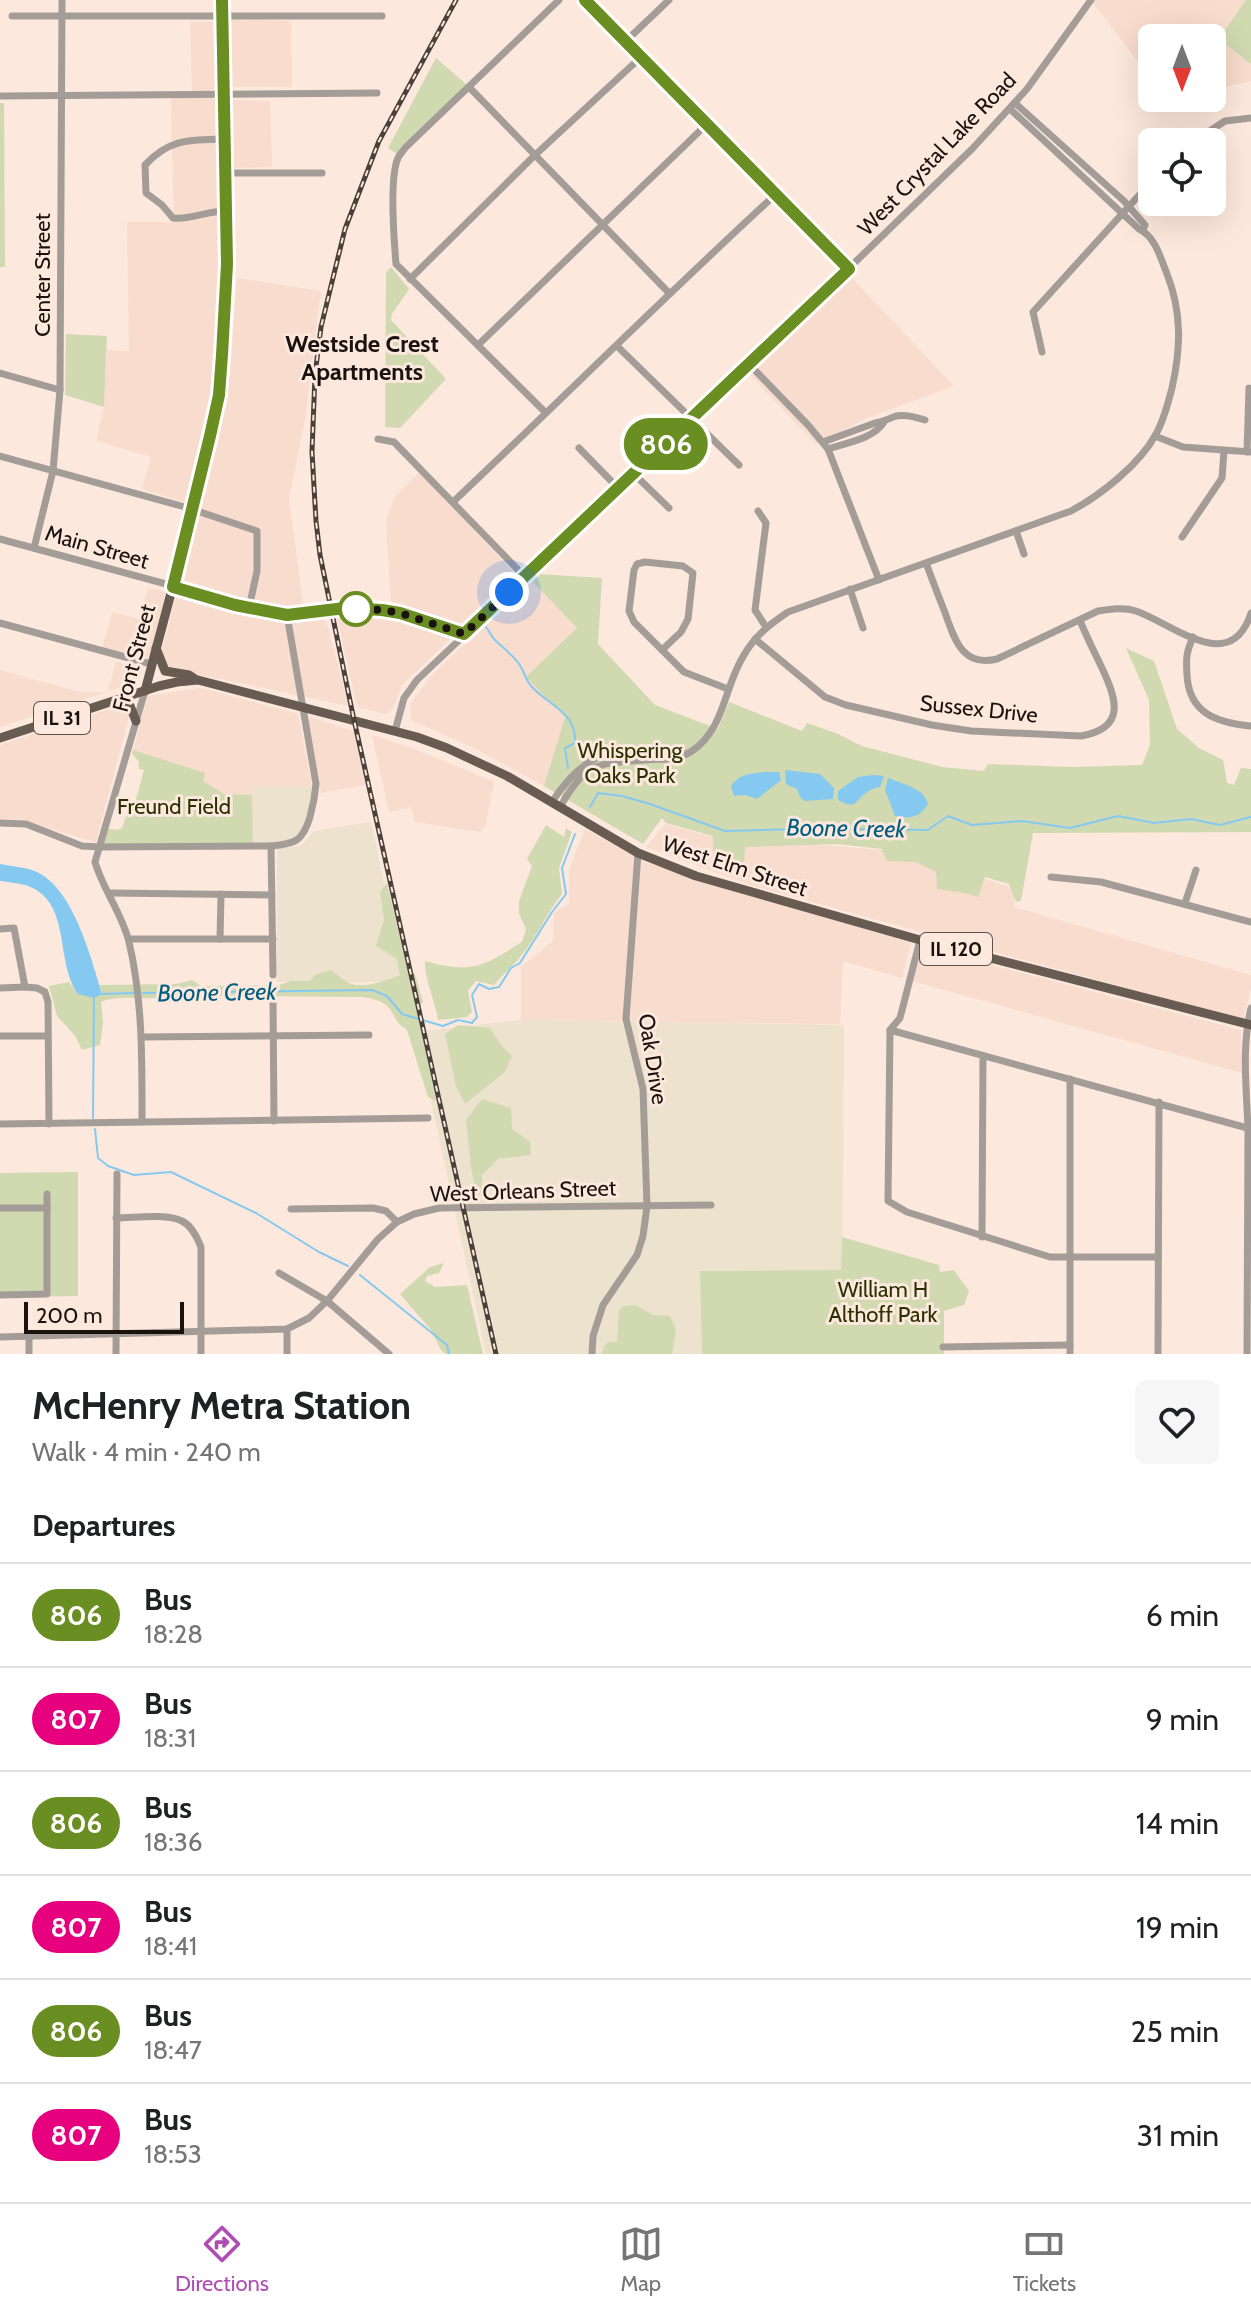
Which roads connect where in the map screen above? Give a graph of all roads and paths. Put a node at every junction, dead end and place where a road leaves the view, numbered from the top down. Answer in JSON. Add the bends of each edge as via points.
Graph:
{"nodes":[{"id":1,"x":62,"y":0,"type":"edge"},
{"id":2,"x":222,"y":0,"type":"edge"},
{"id":3,"x":559,"y":0,"type":"edge"},
{"id":4,"x":586,"y":0,"type":"edge"},
{"id":5,"x":669,"y":0,"type":"edge"},
{"id":6,"x":1091,"y":0,"type":"edge"},
{"id":7,"x":62,"y":15,"type":"junction"},
{"id":8,"x":12,"y":16,"type":"dead end"},
{"id":9,"x":222,"y":16,"type":"junction"},
{"id":10,"x":382,"y":16,"type":"dead end"},
{"id":11,"x":627,"y":40,"type":"junction"},
{"id":12,"x":641,"y":57,"type":"junction"},
{"id":13,"x":469,"y":87,"type":"junction"},
{"id":14,"x":377,"y":93,"type":"dead end"},
{"id":15,"x":223,"y":94,"type":"junction"},
{"id":16,"x":62,"y":95,"type":"junction"},
{"id":17,"x":0,"y":96,"type":"edge"},
{"id":18,"x":1013,"y":106,"type":"junction"},
{"id":19,"x":1251,"y":118,"type":"edge"},
{"id":20,"x":707,"y":124,"type":"junction"},
{"id":21,"x":1214,"y":128,"type":"edge"},
{"id":22,"x":224,"y":139,"type":"junction"},
{"id":23,"x":534,"y":156,"type":"junction"},
{"id":24,"x":225,"y":173,"type":"junction"},
{"id":25,"x":322,"y":173,"type":"dead end"},
{"id":26,"x":776,"y":194,"type":"junction"},
{"id":27,"x":1138,"y":197,"type":"edge"},
{"id":28,"x":1126,"y":210,"type":"junction"},
{"id":29,"x":225,"y":211,"type":"junction"},
{"id":30,"x":603,"y":226,"type":"junction"},
{"id":31,"x":849,"y":269,"type":"junction"},
{"id":32,"x":410,"y":279,"type":"junction"},
{"id":33,"x":669,"y":293,"type":"junction"},
{"id":34,"x":478,"y":345,"type":"junction"},
{"id":35,"x":617,"y":346,"type":"junction"},
{"id":36,"x":1042,"y":352,"type":"dead end"},
{"id":37,"x":749,"y":364,"type":"junction"},
{"id":38,"x":0,"y":373,"type":"edge"},
{"id":39,"x":1249,"y":388,"type":"dead end"},
{"id":40,"x":60,"y":390,"type":"junction"},
{"id":41,"x":545,"y":412,"type":"junction"},
{"id":42,"x":693,"y":419,"type":"junction"},
{"id":43,"x":925,"y":420,"type":"dead end"},
{"id":44,"x":1155,"y":436,"type":"junction"},
{"id":45,"x":378,"y":439,"type":"dead end"},
{"id":46,"x":825,"y":446,"type":"junction"},
{"id":47,"x":579,"y":448,"type":"dead end"},
{"id":48,"x":1224,"y":451,"type":"junction"},
{"id":49,"x":1249,"y":452,"type":"edge"},
{"id":50,"x":0,"y":456,"type":"edge"},
{"id":51,"x":739,"y":465,"type":"dead end"},
{"id":52,"x":53,"y":471,"type":"junction"},
{"id":53,"x":634,"y":474,"type":"junction"},
{"id":54,"x":618,"y":488,"type":"junction"},
{"id":55,"x":453,"y":502,"type":"junction"},
{"id":56,"x":669,"y":508,"type":"dead end"},
{"id":57,"x":193,"y":510,"type":"junction"},
{"id":58,"x":758,"y":511,"type":"dead end"},
{"id":59,"x":1016,"y":531,"type":"junction"},
{"id":60,"x":1182,"y":537,"type":"dead end"},
{"id":61,"x":0,"y":539,"type":"edge"},
{"id":62,"x":34,"y":548,"type":"junction"},
{"id":63,"x":1024,"y":554,"type":"dead end"},
{"id":64,"x":926,"y":563,"type":"junction"},
{"id":65,"x":525,"y":577,"type":"junction"},
{"id":66,"x":879,"y":580,"type":"junction"},
{"id":67,"x":173,"y":587,"type":"junction"},
{"id":68,"x":850,"y":589,"type":"junction"},
{"id":69,"x":249,"y":608,"type":"junction"},
{"id":70,"x":1251,"y":613,"type":"edge"},
{"id":71,"x":287,"y":615,"type":"junction"},
{"id":72,"x":1080,"y":621,"type":"junction"},
{"id":73,"x":0,"y":623,"type":"edge"},
{"id":74,"x":766,"y":627,"type":"junction"},
{"id":75,"x":863,"y":628,"type":"dead end"},
{"id":76,"x":464,"y":634,"type":"junction"},
{"id":77,"x":1193,"y":637,"type":"junction"},
{"id":78,"x":755,"y":639,"type":"junction"},
{"id":79,"x":156,"y":648,"type":"junction"},
{"id":80,"x":662,"y":650,"type":"junction"},
{"id":81,"x":151,"y":664,"type":"junction"},
{"id":82,"x":198,"y":680,"type":"junction"},
{"id":83,"x":728,"y":689,"type":"junction"},
{"id":84,"x":145,"y":691,"type":"junction"},
{"id":85,"x":110,"y":702,"type":"junction"},
{"id":86,"x":302,"y":706,"type":"junction"},
{"id":87,"x":136,"y":721,"type":"junction"},
{"id":88,"x":1251,"y":726,"type":"edge"},
{"id":89,"x":395,"y":731,"type":"junction"},
{"id":90,"x":0,"y":738,"type":"edge"},
{"id":91,"x":556,"y":805,"type":"junction"},
{"id":92,"x":0,"y":823,"type":"edge"},
{"id":93,"x":271,"y":846,"type":"junction"},
{"id":94,"x":100,"y":847,"type":"junction"},
{"id":95,"x":638,"y":853,"type":"junction"},
{"id":96,"x":1196,"y":870,"type":"dead end"},
{"id":97,"x":1051,"y":877,"type":"dead end"},
{"id":98,"x":110,"y":893,"type":"junction"},
{"id":99,"x":221,"y":894,"type":"junction"},
{"id":100,"x":272,"y":895,"type":"junction"},
{"id":101,"x":1185,"y":903,"type":"junction"},
{"id":102,"x":1251,"y":922,"type":"edge"},
{"id":103,"x":0,"y":929,"type":"edge"},
{"id":104,"x":129,"y":939,"type":"junction"},
{"id":105,"x":220,"y":939,"type":"junction"},
{"id":106,"x":273,"y":939,"type":"junction"},
{"id":107,"x":920,"y":940,"type":"junction"},
{"id":108,"x":273,"y":975,"type":"dead end"},
{"id":109,"x":25,"y":987,"type":"junction"},
{"id":110,"x":0,"y":988,"type":"edge"},
{"id":111,"x":273,"y":999,"type":"dead end"},
{"id":112,"x":1251,"y":1008,"type":"edge"},
{"id":113,"x":1249,"y":1025,"type":"edge"},
{"id":114,"x":890,"y":1030,"type":"junction"},
{"id":115,"x":369,"y":1035,"type":"dead end"},
{"id":116,"x":0,"y":1036,"type":"edge"},
{"id":117,"x":47,"y":1036,"type":"junction"},
{"id":118,"x":273,"y":1036,"type":"junction"},
{"id":119,"x":142,"y":1037,"type":"junction"},
{"id":120,"x":983,"y":1056,"type":"junction"},
{"id":121,"x":1248,"y":1077,"type":"edge"},
{"id":122,"x":1070,"y":1079,"type":"junction"},
{"id":123,"x":1159,"y":1102,"type":"junction"},
{"id":124,"x":428,"y":1118,"type":"dead end"},
{"id":125,"x":274,"y":1121,"type":"junction"},
{"id":126,"x":142,"y":1122,"type":"junction"},
{"id":127,"x":0,"y":1124,"type":"edge"},
{"id":128,"x":49,"y":1124,"type":"junction"},
{"id":129,"x":1249,"y":1128,"type":"edge"},
{"id":130,"x":117,"y":1174,"type":"dead end"},
{"id":131,"x":47,"y":1194,"type":"dead end"},
{"id":132,"x":711,"y":1205,"type":"dead end"},
{"id":133,"x":647,"y":1206,"type":"junction"},
{"id":134,"x":0,"y":1208,"type":"edge"},
{"id":135,"x":47,"y":1208,"type":"junction"},
{"id":136,"x":291,"y":1209,"type":"dead end"},
{"id":137,"x":116,"y":1218,"type":"junction"},
{"id":138,"x":397,"y":1222,"type":"junction"},
{"id":139,"x":982,"y":1237,"type":"junction"},
{"id":140,"x":1070,"y":1257,"type":"junction"},
{"id":141,"x":1158,"y":1257,"type":"junction"},
{"id":142,"x":279,"y":1273,"type":"dead end"},
{"id":143,"x":0,"y":1295,"type":"edge"},
{"id":144,"x":327,"y":1301,"type":"junction"},
{"id":145,"x":287,"y":1329,"type":"junction"},
{"id":146,"x":201,"y":1332,"type":"junction"},
{"id":147,"x":116,"y":1333,"type":"junction"},
{"id":148,"x":29,"y":1336,"type":"junction"},
{"id":149,"x":0,"y":1337,"type":"edge"},
{"id":150,"x":943,"y":1347,"type":"dead end"},
{"id":151,"x":1070,"y":1350,"type":"edge"},
{"id":152,"x":29,"y":1354,"type":"edge"},
{"id":153,"x":116,"y":1354,"type":"edge"},
{"id":154,"x":201,"y":1354,"type":"edge"},
{"id":155,"x":287,"y":1354,"type":"edge"},
{"id":156,"x":389,"y":1354,"type":"edge"},
{"id":157,"x":592,"y":1354,"type":"edge"},
{"id":158,"x":1158,"y":1354,"type":"edge"},
{"id":159,"x":1247,"y":1354,"type":"edge"}],
"edges":[{"from":1,"to":7,"type":"street","name":"Center Street"},
{"from":2,"to":9,"type":"main road","name":"Front Street"},
{"from":3,"to":13,"type":"street"},
{"from":4,"to":11,"type":"street"},
{"from":5,"to":11,"type":"street"},
{"from":6,"to":18,"type":"street","name":"West Crystal Lake Road"},
{"from":7,"to":8,"type":"street"},
{"from":7,"to":9,"type":"street"},
{"from":7,"to":16,"type":"street","name":"Center Street"},
{"from":9,"to":10,"type":"street"},
{"from":9,"to":15,"type":"main road","name":"Front Street"},
{"from":11,"to":12,"type":"street"},
{"from":12,"to":20,"type":"street"},
{"from":12,"to":23,"type":"street"},
{"from":13,"to":23,"type":"street"},
{"from":13,"to":32,"type":"street","via":[[398,158],[394,244],[396,264]]},
{"from":14,"to":15,"type":"street"},
{"from":15,"to":16,"type":"street"},
{"from":15,"to":22,"type":"main road","name":"Front Street"},
{"from":16,"to":17,"type":"street"},
{"from":16,"to":40,"type":"street","name":"Center Street"},
{"from":18,"to":28,"type":"street"},
{"from":18,"to":31,"type":"street","name":"West Crystal Lake Road"},
{"from":19,"to":21,"type":"street"},
{"from":20,"to":26,"type":"street"},
{"from":20,"to":30,"type":"street"},
{"from":22,"to":24,"type":"main road","name":"Front Street"},
{"from":22,"to":29,"type":"street","via":[[180,141],[145,165],[146,193],[173,218]]},
{"from":23,"to":30,"type":"street"},
{"from":23,"to":32,"type":"street"},
{"from":24,"to":25,"type":"street"},
{"from":24,"to":29,"type":"main road","name":"Front Street"},
{"from":26,"to":31,"type":"street"},
{"from":26,"to":33,"type":"street"},
{"from":27,"to":28,"type":"street"},
{"from":28,"to":36,"type":"street","via":[[1033,312]]},
{"from":28,"to":44,"type":"street","via":[[1156,246],[1180,318],[1179,359]]},
{"from":29,"to":57,"type":"main road","name":"Front Street","via":[[226,311],[219,395]]},
{"from":30,"to":33,"type":"street"},
{"from":30,"to":34,"type":"street"},
{"from":31,"to":37,"type":"street","name":"West Crystal Lake Road"},
{"from":32,"to":34,"type":"street"},
{"from":33,"to":35,"type":"street"},
{"from":34,"to":41,"type":"street"},
{"from":35,"to":41,"type":"street"},
{"from":35,"to":42,"type":"street"},
{"from":37,"to":42,"type":"street","name":"West Crystal Lake Road"},
{"from":37,"to":46,"type":"street"},
{"from":38,"to":40,"type":"street"},
{"from":39,"to":49,"type":"street"},
{"from":40,"to":52,"type":"street","name":"Center Street"},
{"from":41,"to":55,"type":"street"},
{"from":42,"to":51,"type":"street"},
{"from":42,"to":53,"type":"street","name":"West Crystal Lake Road"},
{"from":43,"to":46,"type":"street","via":[[896,416],[873,433]]},
{"from":44,"to":48,"type":"street","via":[[1183,447]]},
{"from":44,"to":59,"type":"street","via":[[1134,462],[1083,504]]},
{"from":45,"to":55,"type":"street","via":[[394,442]]},
{"from":46,"to":66,"type":"street"},
{"from":47,"to":54,"type":"street"},
{"from":48,"to":49,"type":"street"},
{"from":48,"to":60,"type":"street","via":[[1222,478]]},
{"from":50,"to":52,"type":"street"},
{"from":52,"to":57,"type":"street"},
{"from":52,"to":62,"type":"street","name":"Center Street"},
{"from":53,"to":54,"type":"street","name":"West Crystal Lake Road"},
{"from":53,"to":56,"type":"street"},
{"from":54,"to":65,"type":"street","name":"West Crystal Lake Road"},
{"from":55,"to":65,"type":"street"},
{"from":57,"to":67,"type":"main road","name":"Front Street"},
{"from":57,"to":69,"type":"street","via":[[257,531],[257,571]]},
{"from":58,"to":74,"type":"street","via":[[766,523],[755,610]]},
{"from":59,"to":63,"type":"street"},
{"from":59,"to":64,"type":"street"},
{"from":61,"to":62,"type":"street","name":"Main Street"},
{"from":62,"to":67,"type":"street","name":"Main Street"},
{"from":64,"to":66,"type":"street"},
{"from":64,"to":72,"type":"street","via":[[956,641],[976,660],[997,659]]},
{"from":65,"to":76,"type":"street","name":"West Crystal Lake Road"},
{"from":66,"to":68,"type":"street"},
{"from":67,"to":69,"type":"street","name":"Main Street"},
{"from":67,"to":79,"type":"main road","name":"Front Street"},
{"from":68,"to":74,"type":"street","via":[[788,612]]},
{"from":68,"to":75,"type":"street"},
{"from":69,"to":71,"type":"street","name":"Main Street"},
{"from":70,"to":77,"type":"street","via":[[1235,640],[1219,645]]},
{"from":71,"to":76,"type":"street","name":"Main Street","via":[[382,610]]},
{"from":71,"to":86,"type":"street"},
{"from":72,"to":77,"type":"street","via":[[1098,611],[1133,610]]},
{"from":72,"to":78,"type":"street","name":"Sussex Drive","via":[[1113,692],[1115,710],[1098,733],[1081,736],[971,731],[846,705],[825,697]]},
{"from":73,"to":81,"type":"street"},
{"from":74,"to":78,"type":"street"},
{"from":76,"to":89,"type":"street","name":"West Crystal Lake Road","via":[[409,690]]},
{"from":77,"to":88,"type":"street","via":[[1185,655],[1187,688],[1196,704],[1229,724]]},
{"from":78,"to":83,"type":"street"},
{"from":79,"to":81,"type":"main road","name":"Front Street"},
{"from":79,"to":82,"type":"main road","via":[[165,671]]},
{"from":80,"to":80,"type":"street","via":[[629,611],[634,570],[645,562],[683,566],[693,573],[688,619]]},
{"from":80,"to":83,"type":"street","via":[[684,672]]},
{"from":81,"to":84,"type":"main road","name":"Front Street"},
{"from":82,"to":84,"type":"main road","name":"West Elm Street","number":"IL 120"},
{"from":82,"to":86,"type":"main road","name":"West Elm Street","number":"IL 120"},
{"from":83,"to":91,"type":"street","via":[[713,729],[692,751],[664,761],[609,762],[576,782]]},
{"from":84,"to":85,"type":"main road","name":"West Elm Street","number":"IL 31"},
{"from":84,"to":87,"type":"street","name":"Front Street"},
{"from":85,"to":87,"type":"main road","via":[[130,706]]},
{"from":85,"to":90,"type":"main road","name":"West Elm Street","number":"IL 31"},
{"from":86,"to":89,"type":"main road","name":"West Elm Street","number":"IL 120"},
{"from":86,"to":93,"type":"street","via":[[315,797],[305,834]]},
{"from":87,"to":94,"type":"street","name":"Front Street"},
{"from":89,"to":91,"type":"main road","name":"West Elm Street","number":"IL 120","via":[[475,760]]},
{"from":91,"to":95,"type":"main road","name":"West Elm Street","number":"IL 120"},
{"from":92,"to":94,"type":"street","via":[[26,824],[82,846]]},
{"from":93,"to":94,"type":"street"},
{"from":93,"to":100,"type":"street"},
{"from":94,"to":98,"type":"street","via":[[95,862]]},
{"from":95,"to":107,"type":"main road","name":"West Elm Street","number":"IL 120","via":[[696,876]]},
{"from":95,"to":133,"type":"street","name":"Oak Drive","via":[[626,1019],[643,1089]]},
{"from":96,"to":101,"type":"street"},
{"from":97,"to":101,"type":"street","via":[[1101,882]]},
{"from":98,"to":99,"type":"street"},
{"from":98,"to":104,"type":"street"},
{"from":99,"to":100,"type":"street"},
{"from":99,"to":105,"type":"street"},
{"from":100,"to":106,"type":"street"},
{"from":101,"to":102,"type":"street"},
{"from":103,"to":109,"type":"street","via":[[14,928]]},
{"from":104,"to":105,"type":"street"},
{"from":104,"to":119,"type":"street"},
{"from":105,"to":106,"type":"street"},
{"from":106,"to":108,"type":"street"},
{"from":107,"to":113,"type":"main road","name":"West Elm Street","number":"IL 120"},
{"from":107,"to":114,"type":"street","via":[[900,1018]]},
{"from":109,"to":110,"type":"street"},
{"from":109,"to":117,"type":"street","via":[[45,992]]},
{"from":111,"to":118,"type":"street"},
{"from":112,"to":113,"type":"street"},
{"from":113,"to":121,"type":"street"},
{"from":114,"to":120,"type":"street"},
{"from":114,"to":139,"type":"street","via":[[888,1201]]},
{"from":115,"to":118,"type":"street"},
{"from":116,"to":117,"type":"street"},
{"from":117,"to":128,"type":"street"},
{"from":118,"to":119,"type":"street"},
{"from":118,"to":125,"type":"street"},
{"from":119,"to":126,"type":"street"},
{"from":120,"to":122,"type":"street"},
{"from":120,"to":139,"type":"street"},
{"from":121,"to":129,"type":"street"},
{"from":122,"to":123,"type":"street"},
{"from":122,"to":140,"type":"street"},
{"from":123,"to":129,"type":"street"},
{"from":123,"to":141,"type":"street"},
{"from":124,"to":125,"type":"street"},
{"from":125,"to":126,"type":"street"},
{"from":126,"to":128,"type":"street"},
{"from":127,"to":128,"type":"street"},
{"from":129,"to":159,"type":"street"},
{"from":130,"to":137,"type":"street"},
{"from":131,"to":135,"type":"street"},
{"from":132,"to":133,"type":"street","name":"West Orleans Street"},
{"from":133,"to":138,"type":"street","name":"West Orleans Street","via":[[439,1208]]},
{"from":133,"to":157,"type":"street","name":"Oak Drive","via":[[637,1255],[603,1305]]},
{"from":134,"to":135,"type":"street"},
{"from":135,"to":143,"type":"street","via":[[47,1294]]},
{"from":136,"to":138,"type":"street","via":[[373,1208]]},
{"from":137,"to":146,"type":"street","via":[[166,1217],[194,1231],[201,1247]]},
{"from":137,"to":147,"type":"street"},
{"from":138,"to":144,"type":"street","name":"West Orleans Street"},
{"from":139,"to":140,"type":"street","via":[[1050,1257]]},
{"from":140,"to":141,"type":"street"},
{"from":140,"to":151,"type":"street"},
{"from":141,"to":158,"type":"street"},
{"from":142,"to":144,"type":"street"},
{"from":144,"to":145,"type":"street","name":"West Orleans Street"},
{"from":144,"to":156,"type":"street"},
{"from":145,"to":146,"type":"street"},
{"from":145,"to":155,"type":"street"},
{"from":146,"to":147,"type":"street"},
{"from":146,"to":154,"type":"street"},
{"from":147,"to":148,"type":"street"},
{"from":147,"to":153,"type":"street"},
{"from":148,"to":149,"type":"street"},
{"from":148,"to":152,"type":"street"},
{"from":150,"to":151,"type":"street"}]}
